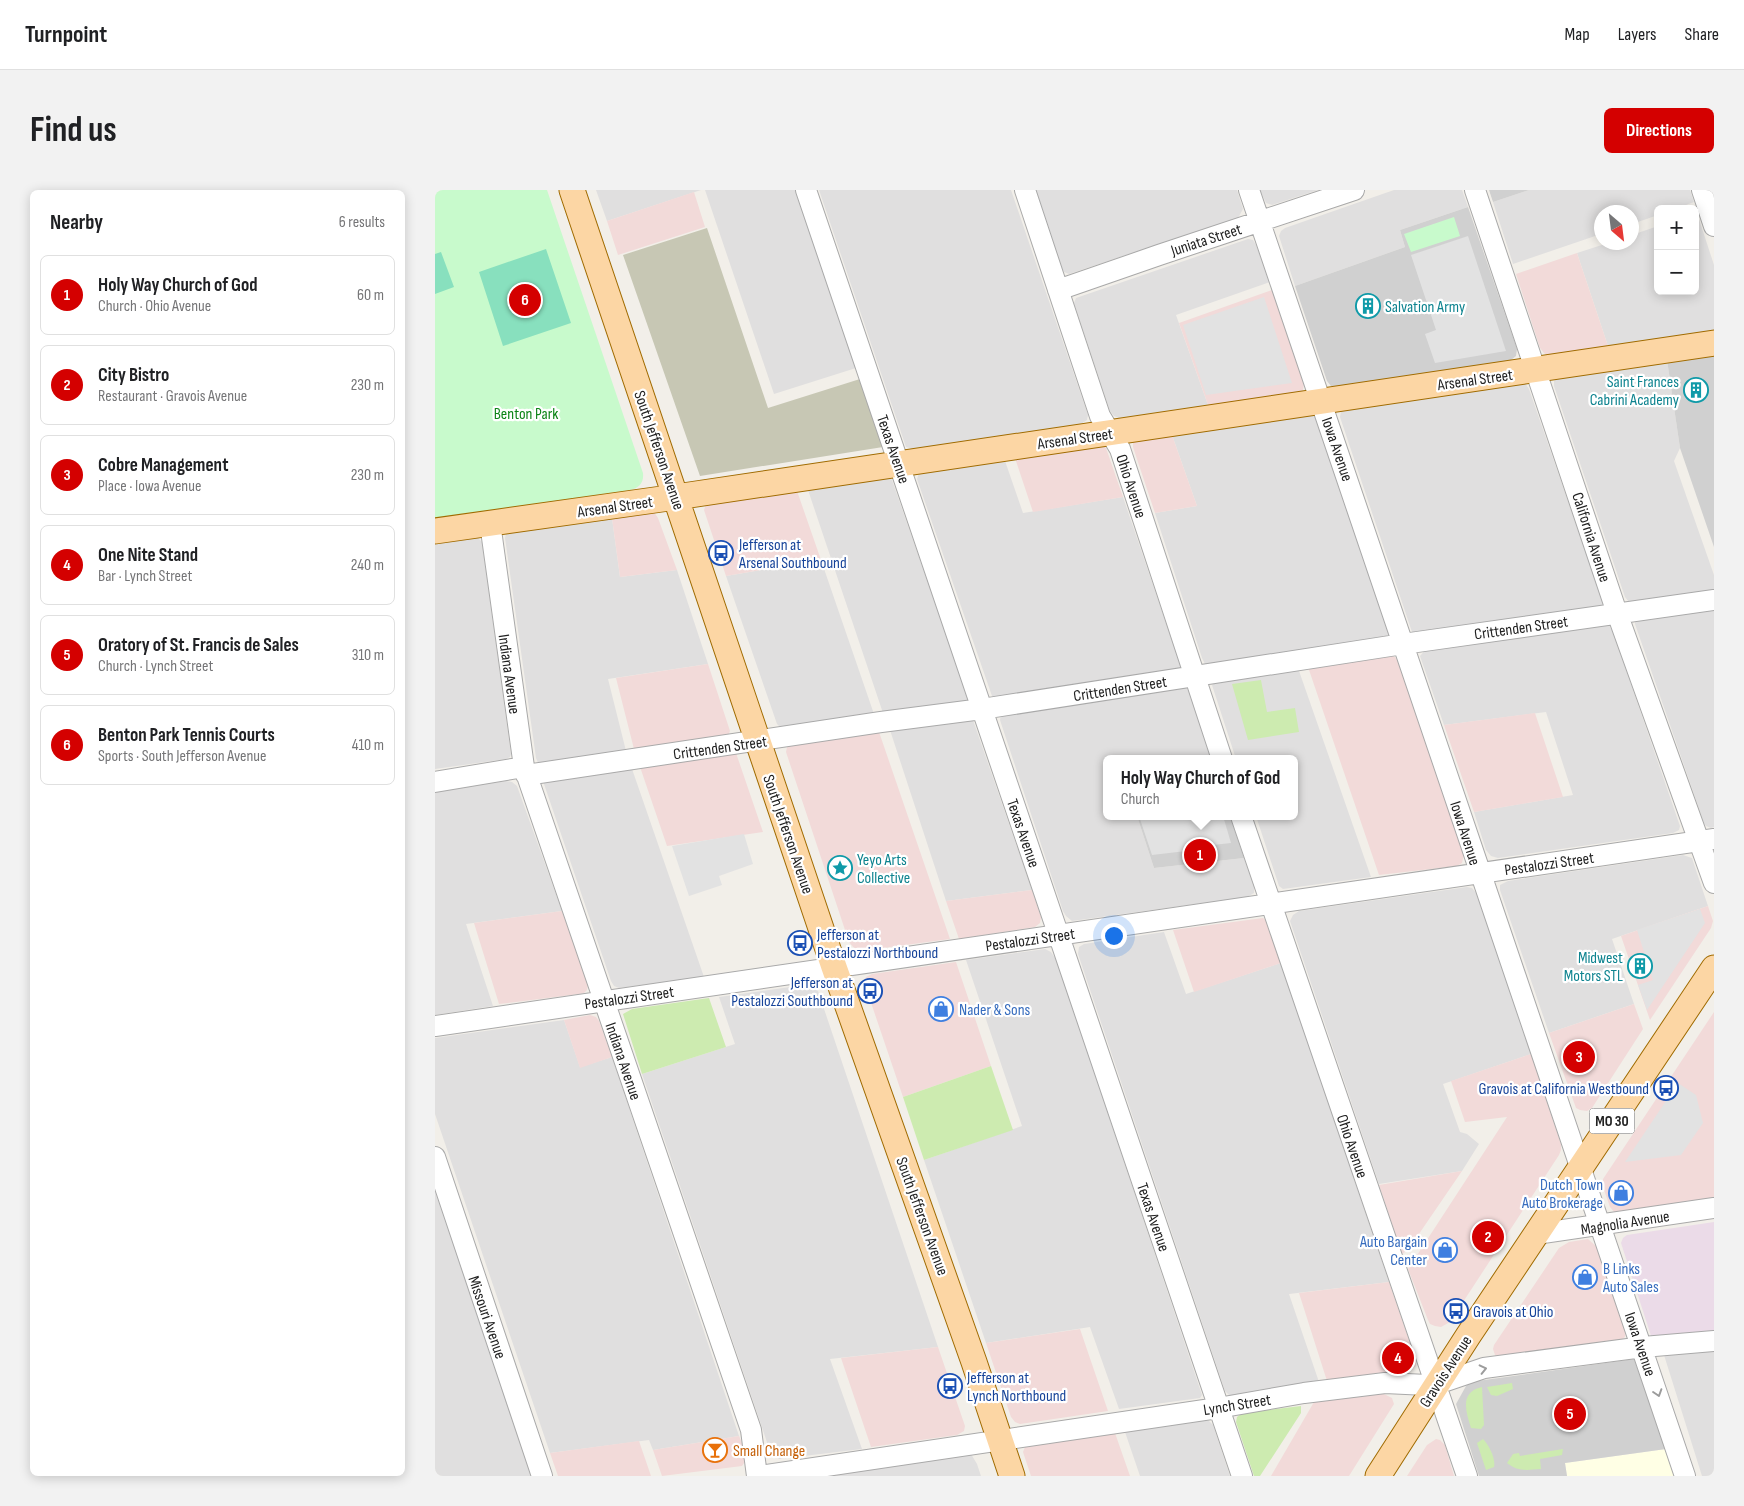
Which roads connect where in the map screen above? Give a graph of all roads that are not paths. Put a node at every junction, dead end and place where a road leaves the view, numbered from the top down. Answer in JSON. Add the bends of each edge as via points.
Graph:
{"nodes":[{"id":1,"x":571,"y":190,"type":"edge"},
{"id":2,"x":806,"y":190,"type":"edge"},
{"id":3,"x":1025,"y":190,"type":"edge"},
{"id":4,"x":1249,"y":190,"type":"edge"},
{"id":5,"x":1354,"y":190,"type":"edge"},
{"id":6,"x":1475,"y":190,"type":"edge"},
{"id":7,"x":1702,"y":190,"type":"edge"},
{"id":8,"x":1259,"y":221,"type":"junction"},
{"id":9,"x":1714,"y":226,"type":"edge"},
{"id":10,"x":1058,"y":290,"type":"junction"},
{"id":11,"x":1714,"y":343,"type":"edge"},
{"id":12,"x":1536,"y":370,"type":"junction"},
{"id":13,"x":1321,"y":402,"type":"junction"},
{"id":14,"x":1110,"y":433,"type":"junction"},
{"id":15,"x":899,"y":464,"type":"junction"},
{"id":16,"x":676,"y":497,"type":"junction"},
{"id":17,"x":490,"y":523,"type":"junction"},
{"id":18,"x":435,"y":531,"type":"edge"},
{"id":19,"x":1714,"y":600,"type":"edge"},
{"id":20,"x":1617,"y":613,"type":"junction"},
{"id":21,"x":1403,"y":644,"type":"junction"},
{"id":22,"x":1195,"y":676,"type":"junction"},
{"id":23,"x":982,"y":709,"type":"junction"},
{"id":24,"x":758,"y":742,"type":"junction"},
{"id":25,"x":1221,"y":755,"type":"edge"},
{"id":26,"x":525,"y":771,"type":"junction"},
{"id":27,"x":435,"y":782,"type":"edge"},
{"id":28,"x":1242,"y":820,"type":"edge"},
{"id":29,"x":1707,"y":840,"type":"edge"},
{"id":30,"x":1479,"y":873,"type":"junction"},
{"id":31,"x":1714,"y":883,"type":"edge"},
{"id":32,"x":1270,"y":904,"type":"junction"},
{"id":33,"x":1058,"y":935,"type":"junction"},
{"id":34,"x":834,"y":967,"type":"junction"},
{"id":35,"x":1714,"y":968,"type":"edge"},
{"id":36,"x":604,"y":1001,"type":"junction"},
{"id":37,"x":435,"y":1026,"type":"edge"},
{"id":38,"x":435,"y":1157,"type":"edge"},
{"id":39,"x":1580,"y":1168,"type":"junction"},
{"id":40,"x":1714,"y":1208,"type":"edge"},
{"id":41,"x":1600,"y":1226,"type":"junction"},
{"id":42,"x":1536,"y":1234,"type":"junction"},
{"id":43,"x":1714,"y":1341,"type":"edge"},
{"id":44,"x":1643,"y":1347,"type":"junction"},
{"id":45,"x":1437,"y":1384,"type":"junction"},
{"id":46,"x":1218,"y":1408,"type":"junction"},
{"id":47,"x":1001,"y":1440,"type":"junction"},
{"id":48,"x":542,"y":1476,"type":"edge"},
{"id":49,"x":758,"y":1476,"type":"edge"},
{"id":50,"x":1013,"y":1476,"type":"edge"},
{"id":51,"x":1242,"y":1476,"type":"edge"},
{"id":52,"x":1378,"y":1476,"type":"edge"},
{"id":53,"x":1467,"y":1476,"type":"edge"},
{"id":54,"x":1685,"y":1476,"type":"edge"}],
"edges":[{"from":1,"to":16,"type":"main road","name":"South Jefferson Avenue"},
{"from":2,"to":15,"type":"street","name":"Texas Avenue"},
{"from":3,"to":10,"type":"street","name":"Ohio Avenue"},
{"from":4,"to":8,"type":"street","name":"Iowa Avenue"},
{"from":5,"to":8,"type":"street","name":"Juniata Street"},
{"from":6,"to":12,"type":"street","name":"California Avenue"},
{"from":7,"to":9,"type":"street"},
{"from":8,"to":10,"type":"street","name":"Juniata Street"},
{"from":8,"to":13,"type":"street","name":"Iowa Avenue"},
{"from":10,"to":14,"type":"street","name":"Ohio Avenue","via":[[1100,416]]},
{"from":11,"to":12,"type":"main road","name":"Arsenal Street"},
{"from":12,"to":13,"type":"main road","name":"Arsenal Street"},
{"from":12,"to":20,"type":"street","name":"California Avenue"},
{"from":13,"to":14,"type":"main road","name":"Arsenal Street"},
{"from":13,"to":21,"type":"street","name":"Iowa Avenue"},
{"from":14,"to":15,"type":"main road","name":"Arsenal Street"},
{"from":14,"to":22,"type":"street","name":"Ohio Avenue","via":[[1120,449]]},
{"from":15,"to":16,"type":"main road","name":"Arsenal Street"},
{"from":15,"to":23,"type":"street","name":"Texas Avenue"},
{"from":16,"to":17,"type":"main road","name":"Arsenal Street"},
{"from":16,"to":24,"type":"main road","name":"South Jefferson Avenue"},
{"from":17,"to":18,"type":"main road","name":"Arsenal Street"},
{"from":17,"to":26,"type":"street","name":"Indiana Avenue"},
{"from":19,"to":20,"type":"street","name":"Crittenden Street"},
{"from":20,"to":21,"type":"street","name":"Crittenden Street"},
{"from":20,"to":29,"type":"street","name":"California Avenue"},
{"from":21,"to":22,"type":"street","name":"Crittenden Street"},
{"from":21,"to":30,"type":"street","name":"Iowa Avenue"},
{"from":22,"to":23,"type":"street","name":"Crittenden Street"},
{"from":22,"to":25,"type":"street","name":"Ohio Avenue"},
{"from":23,"to":24,"type":"street","name":"Crittenden Street"},
{"from":23,"to":33,"type":"street","name":"Texas Avenue"},
{"from":24,"to":26,"type":"street","name":"Crittenden Street"},
{"from":24,"to":34,"type":"main road","name":"South Jefferson Avenue"},
{"from":26,"to":27,"type":"street","name":"Crittenden Street"},
{"from":26,"to":36,"type":"street","name":"Indiana Avenue"},
{"from":28,"to":32,"type":"street","name":"Ohio Avenue"},
{"from":29,"to":30,"type":"street","name":"Pestalozzi Street"},
{"from":29,"to":31,"type":"street","name":"California Avenue"},
{"from":30,"to":32,"type":"street","name":"Pestalozzi Street"},
{"from":30,"to":39,"type":"street","name":"Iowa Avenue"},
{"from":32,"to":33,"type":"street","name":"Pestalozzi Street"},
{"from":32,"to":45,"type":"street","name":"Ohio Avenue"},
{"from":33,"to":34,"type":"street","name":"Pestalozzi Street"},
{"from":33,"to":46,"type":"street","name":"Texas Avenue"},
{"from":34,"to":36,"type":"street","name":"Pestalozzi Street"},
{"from":34,"to":47,"type":"main road","name":"South Jefferson Avenue"},
{"from":35,"to":39,"type":"main road","name":"Gravois Avenue","number":"MO 30"},
{"from":36,"to":37,"type":"street","name":"Pestalozzi Street"},
{"from":36,"to":49,"type":"street","name":"Indiana Avenue","via":[[751,1430]]},
{"from":38,"to":48,"type":"street","name":"Missouri Avenue"},
{"from":39,"to":41,"type":"street","name":"Iowa Avenue"},
{"from":39,"to":42,"type":"main road","name":"Gravois Avenue","number":"MO 30"},
{"from":40,"to":41,"type":"street","name":"Magnolia Avenue"},
{"from":41,"to":42,"type":"street","name":"Magnolia Avenue"},
{"from":41,"to":44,"type":"street","name":"Iowa Avenue"},
{"from":42,"to":45,"type":"main road","name":"Gravois Avenue","number":"MO 30"},
{"from":43,"to":44,"type":"street","name":"Lynch Street"},
{"from":45,"to":44,"type":"street","name":"Lynch Street","one_way":true,"via":[[1484,1368]]},
{"from":44,"to":54,"type":"street","name":"Iowa Avenue","one_way":true},
{"from":45,"to":46,"type":"street","name":"Lynch Street","via":[[1385,1383]]},
{"from":45,"to":52,"type":"main road","name":"Gravois Avenue","number":"MO 30"},
{"from":45,"to":53,"type":"street","name":"Ohio Avenue"},
{"from":46,"to":47,"type":"street","name":"Lynch Street"},
{"from":46,"to":51,"type":"street","name":"Texas Avenue"},
{"from":47,"to":49,"type":"street","name":"Lynch Street"},
{"from":47,"to":50,"type":"main road","name":"South Jefferson Avenue"}]}
